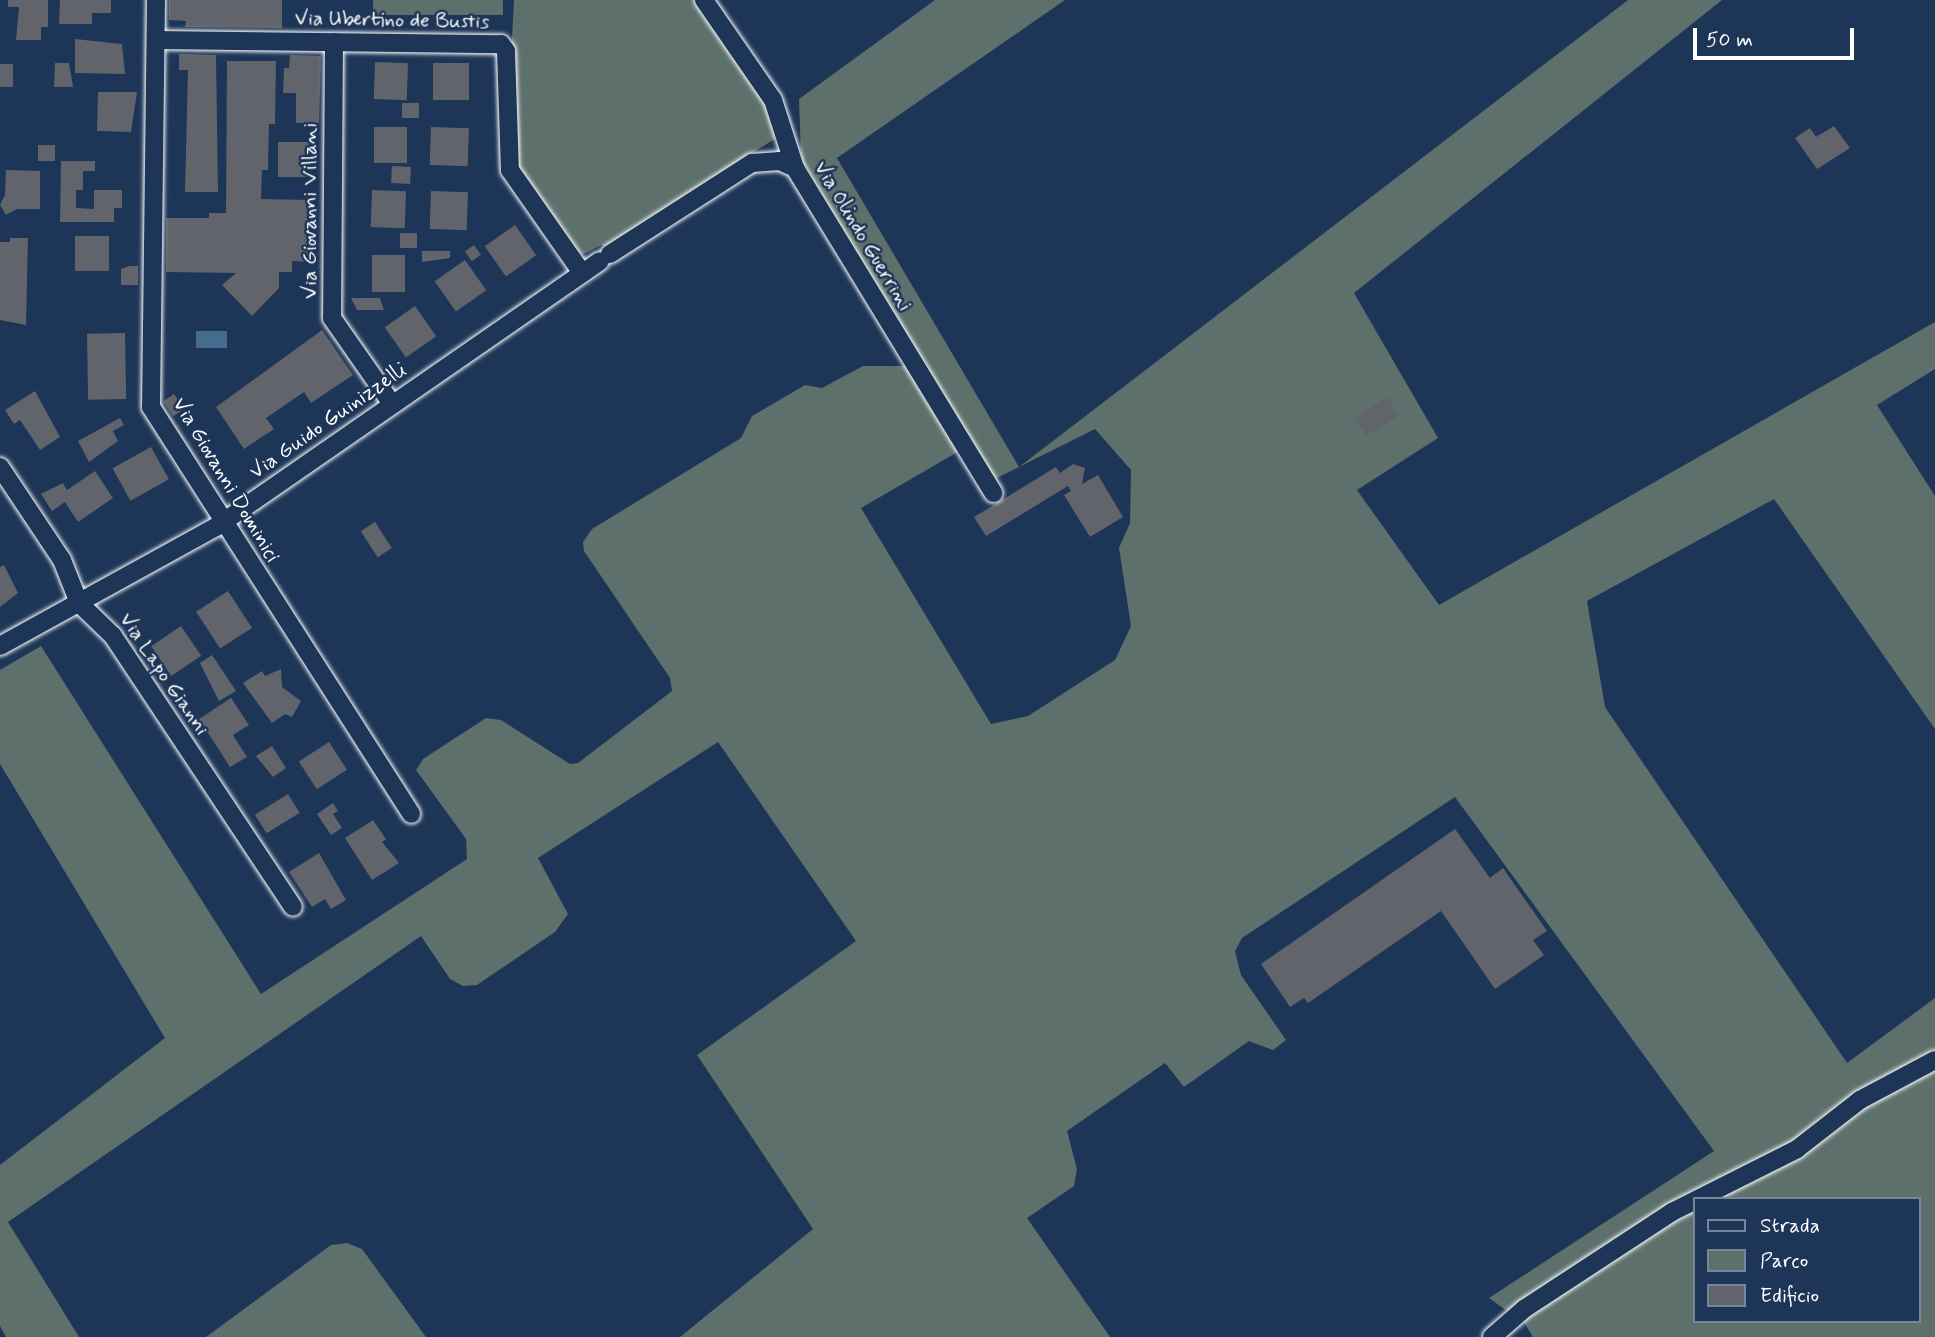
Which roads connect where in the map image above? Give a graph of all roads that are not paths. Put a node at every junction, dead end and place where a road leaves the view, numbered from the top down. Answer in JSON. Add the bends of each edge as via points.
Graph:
{"nodes":[{"id":1,"x":156,"y":0,"type":"edge"},
{"id":2,"x":704,"y":0,"type":"edge"},
{"id":3,"x":156,"y":40,"type":"junction"},
{"id":4,"x":334,"y":42,"type":"junction"},
{"id":5,"x":795,"y":168,"type":"junction"},
{"id":6,"x":582,"y":273,"type":"junction"},
{"id":7,"x":392,"y":404,"type":"junction"},
{"id":8,"x":0,"y":467,"type":"edge"},
{"id":9,"x":993,"y":493,"type":"dead end"},
{"id":10,"x":224,"y":521,"type":"junction"},
{"id":11,"x":79,"y":603,"type":"junction"},
{"id":12,"x":0,"y":646,"type":"edge"},
{"id":13,"x":411,"y":814,"type":"dead end"},
{"id":14,"x":293,"y":907,"type":"dead end"},
{"id":15,"x":1935,"y":1060,"type":"edge"},
{"id":16,"x":1702,"y":1197,"type":"edge"},
{"id":17,"x":1694,"y":1201,"type":"edge"},
{"id":18,"x":1492,"y":1337,"type":"edge"}],
"edges":[{"from":1,"to":3,"type":"street","name":"Via Giovanni Dominici"},
{"from":2,"to":5,"type":"street","name":"Via Olindo Guerrini","via":[[773,100]]},
{"from":3,"to":4,"type":"street","name":"Via Ubertino de Bustis"},
{"from":3,"to":10,"type":"street","name":"Via Giovanni Dominici","via":[[151,404]]},
{"from":4,"to":6,"type":"street","name":"Via Ubertino de Bustis","via":[[501,44],[506,53],[510,170]]},
{"from":4,"to":7,"type":"street","name":"Via Giovanni Villani","via":[[332,318]]},
{"from":5,"to":6,"type":"street","name":"Via Guido Guinizzelli","via":[[780,160],[752,163]]},
{"from":5,"to":9,"type":"street","name":"Via Olindo Guerrini"},
{"from":6,"to":7,"type":"street","name":"Via Guido Guinizzelli"},
{"from":7,"to":10,"type":"street","name":"Via Guido Guinizzelli"},
{"from":8,"to":11,"type":"street","name":"Via Lapo Gianni","via":[[62,560]]},
{"from":10,"to":11,"type":"street","name":"Via Guido Guinizzelli"},
{"from":10,"to":13,"type":"street","name":"Via Giovanni Dominici"},
{"from":11,"to":12,"type":"street","name":"Via Guido Guinizzelli"},
{"from":11,"to":14,"type":"street","name":"Via Lapo Gianni","via":[[113,636]]},
{"from":15,"to":16,"type":"street","via":[[1860,1100],[1797,1149]]},
{"from":17,"to":18,"type":"street","via":[[1524,1309]]}]}
